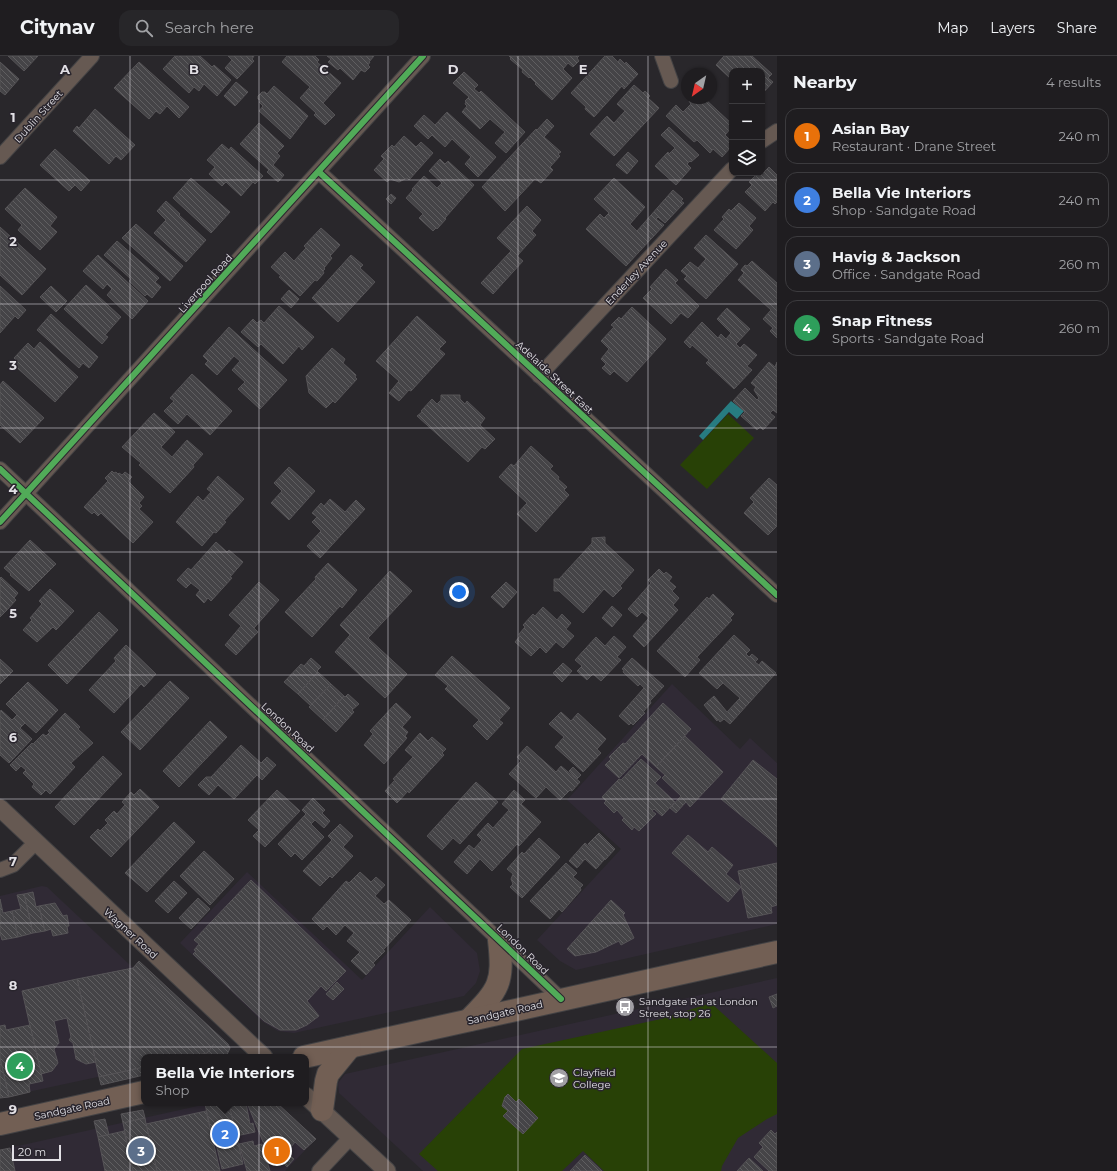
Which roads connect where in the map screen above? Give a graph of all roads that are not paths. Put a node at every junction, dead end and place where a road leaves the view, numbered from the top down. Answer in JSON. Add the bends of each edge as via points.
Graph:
{"nodes":[{"id":1,"x":92,"y":56,"type":"edge"},
{"id":2,"x":423,"y":56,"type":"edge"},
{"id":3,"x":662,"y":56,"type":"edge"},
{"id":4,"x":671,"y":81,"type":"dead end"},
{"id":5,"x":0,"y":157,"type":"edge"},
{"id":6,"x":319,"y":172,"type":"junction"},
{"id":7,"x":729,"y":172,"type":"edge"},
{"id":8,"x":540,"y":376,"type":"junction"},
{"id":9,"x":0,"y":469,"type":"edge"},
{"id":10,"x":26,"y":494,"type":"junction"},
{"id":11,"x":0,"y":522,"type":"edge"},
{"id":12,"x":777,"y":596,"type":"edge"},
{"id":13,"x":0,"y":808,"type":"edge"},
{"id":14,"x":36,"y":842,"type":"junction"},
{"id":15,"x":0,"y":870,"type":"edge"},
{"id":16,"x":499,"y":940,"type":"junction"},
{"id":17,"x":777,"y":952,"type":"edge"},
{"id":18,"x":561,"y":999,"type":"junction"},
{"id":19,"x":469,"y":1020,"type":"junction"},
{"id":20,"x":350,"y":1047,"type":"junction"},
{"id":21,"x":261,"y":1054,"type":"edge"},
{"id":22,"x":309,"y":1056,"type":"edge"},
{"id":23,"x":141,"y":1093,"type":"edge"},
{"id":24,"x":309,"y":1099,"type":"edge"},
{"id":25,"x":322,"y":1110,"type":"junction"},
{"id":26,"x":0,"y":1124,"type":"edge"},
{"id":27,"x":351,"y":1137,"type":"junction"},
{"id":28,"x":319,"y":1171,"type":"edge"},
{"id":29,"x":387,"y":1171,"type":"edge"}],
"edges":[{"from":1,"to":5,"type":"street","name":"Dublin Street"},
{"from":2,"to":6,"type":"street","name":"Liverpool Road"},
{"from":3,"to":4,"type":"street"},
{"from":6,"to":8,"type":"street","name":"Adelaide Street East"},
{"from":6,"to":10,"type":"street","name":"Liverpool Road"},
{"from":7,"to":8,"type":"street","name":"Enderley Avenue"},
{"from":8,"to":12,"type":"street","name":"Adelaide Street East"},
{"from":9,"to":10,"type":"street","name":"London Road"},
{"from":10,"to":11,"type":"street","name":"Liverpool Road"},
{"from":10,"to":16,"type":"street","name":"London Road"},
{"from":13,"to":14,"type":"street","name":"Wagner Road"},
{"from":14,"to":15,"type":"street","via":[[13,865]]},
{"from":14,"to":21,"type":"street","name":"Wagner Road"},
{"from":16,"to":18,"type":"street","name":"London Road"},
{"from":16,"to":19,"type":"highway","via":[[501,970],[496,988]]},
{"from":17,"to":18,"type":"highway","name":"Sandgate Road"},
{"from":18,"to":19,"type":"highway","name":"Sandgate Road"},
{"from":19,"to":20,"type":"highway","name":"Sandgate Road"},
{"from":20,"to":22,"type":"highway","name":"Sandgate Road"},
{"from":20,"to":25,"type":"highway","via":[[328,1074]]},
{"from":23,"to":26,"type":"highway","name":"Sandgate Road"},
{"from":24,"to":25,"type":"street"},
{"from":25,"to":27,"type":"street"},
{"from":27,"to":28,"type":"street"},
{"from":27,"to":29,"type":"street"}]}
